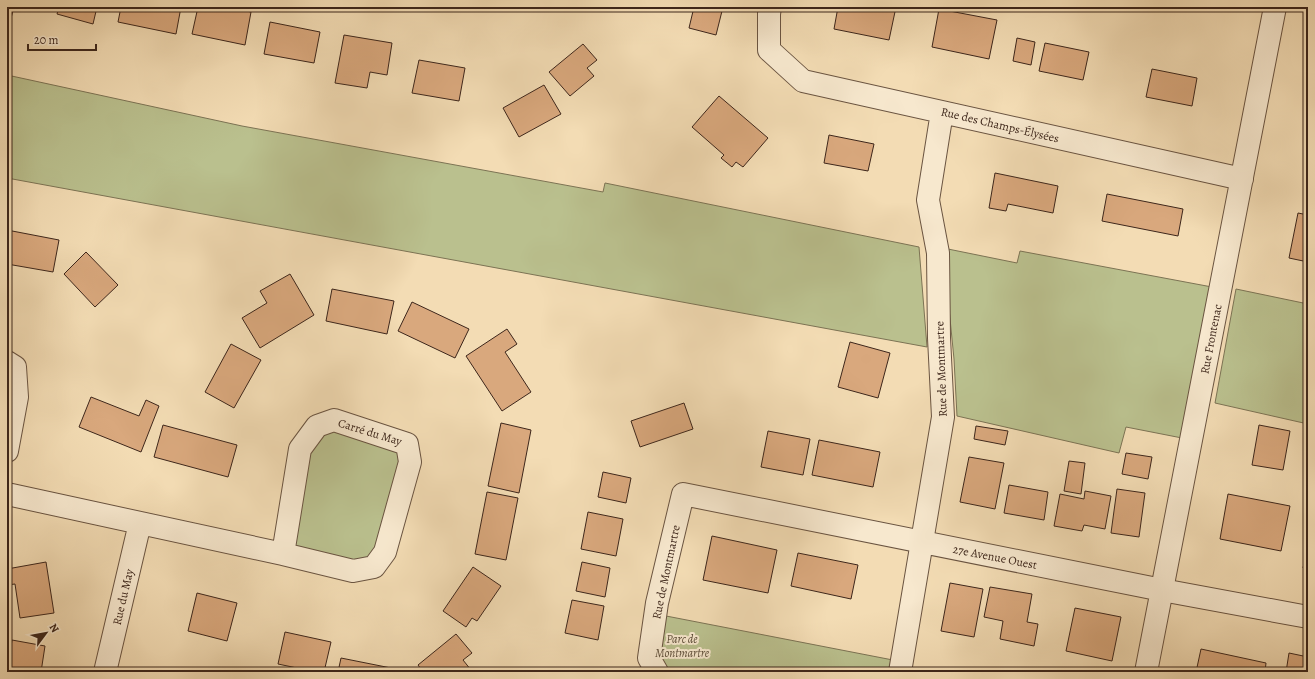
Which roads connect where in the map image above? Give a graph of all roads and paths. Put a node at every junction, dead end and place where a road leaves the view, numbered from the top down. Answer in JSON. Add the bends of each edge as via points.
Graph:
{"nodes":[{"id":1,"x":770,"y":7,"type":"edge"},
{"id":2,"x":1275,"y":7,"type":"edge"},
{"id":3,"x":942,"y":112,"type":"junction"},
{"id":4,"x":1242,"y":179,"type":"junction"},
{"id":5,"x":7,"y":362,"type":"edge"},
{"id":6,"x":7,"y":451,"type":"edge"},
{"id":7,"x":7,"y":494,"type":"edge"},
{"id":8,"x":683,"y":494,"type":"joint"},
{"id":9,"x":140,"y":523,"type":"junction"},
{"id":10,"x":923,"y":542,"type":"junction"},
{"id":11,"x":283,"y":554,"type":"junction"},
{"id":12,"x":1162,"y":590,"type":"junction"},
{"id":13,"x":1308,"y":617,"type":"edge"},
{"id":14,"x":105,"y":672,"type":"edge"},
{"id":15,"x":657,"y":672,"type":"edge"},
{"id":16,"x":900,"y":672,"type":"edge"},
{"id":17,"x":1146,"y":672,"type":"edge"}],
"edges":[{"from":1,"to":3,"type":"street","name":"Rue des Champs-Élysées","via":[[769,50],[804,81]]},
{"from":2,"to":4,"type":"street","name":"Rue Frontenac"},
{"from":3,"to":4,"type":"street","name":"Rue des Champs-Élysées"},
{"from":3,"to":10,"type":"street","name":"Rue de Montmartre","via":[[928,200],[938,253],[943,417]]},
{"from":4,"to":12,"type":"street","name":"Rue Frontenac"},
{"from":5,"to":6,"type":"street","via":[[15,367],[17,397]]},
{"from":7,"to":9,"type":"street","name":"Carré du May"},
{"from":8,"to":10,"type":"street","name":"27e Avenue Ouest"},
{"from":8,"to":15,"type":"street","name":"Rue de Montmartre","via":[[658,602],[649,658]]},
{"from":9,"to":11,"type":"street","name":"Carré du May"},
{"from":9,"to":14,"type":"street","name":"Rue du May"},
{"from":10,"to":12,"type":"street","name":"27e Avenue Ouest"},
{"from":10,"to":16,"type":"street","name":"Rue de Montmartre"},
{"from":11,"to":11,"type":"street","name":"Carré du May","via":[[353,571],[374,567],[385,552],[410,462],[407,444],[334,420],[317,426],[300,449]]},
{"from":12,"to":13,"type":"street","name":"27e Avenue Ouest"},
{"from":12,"to":17,"type":"street","name":"Rue Frontenac"}]}
